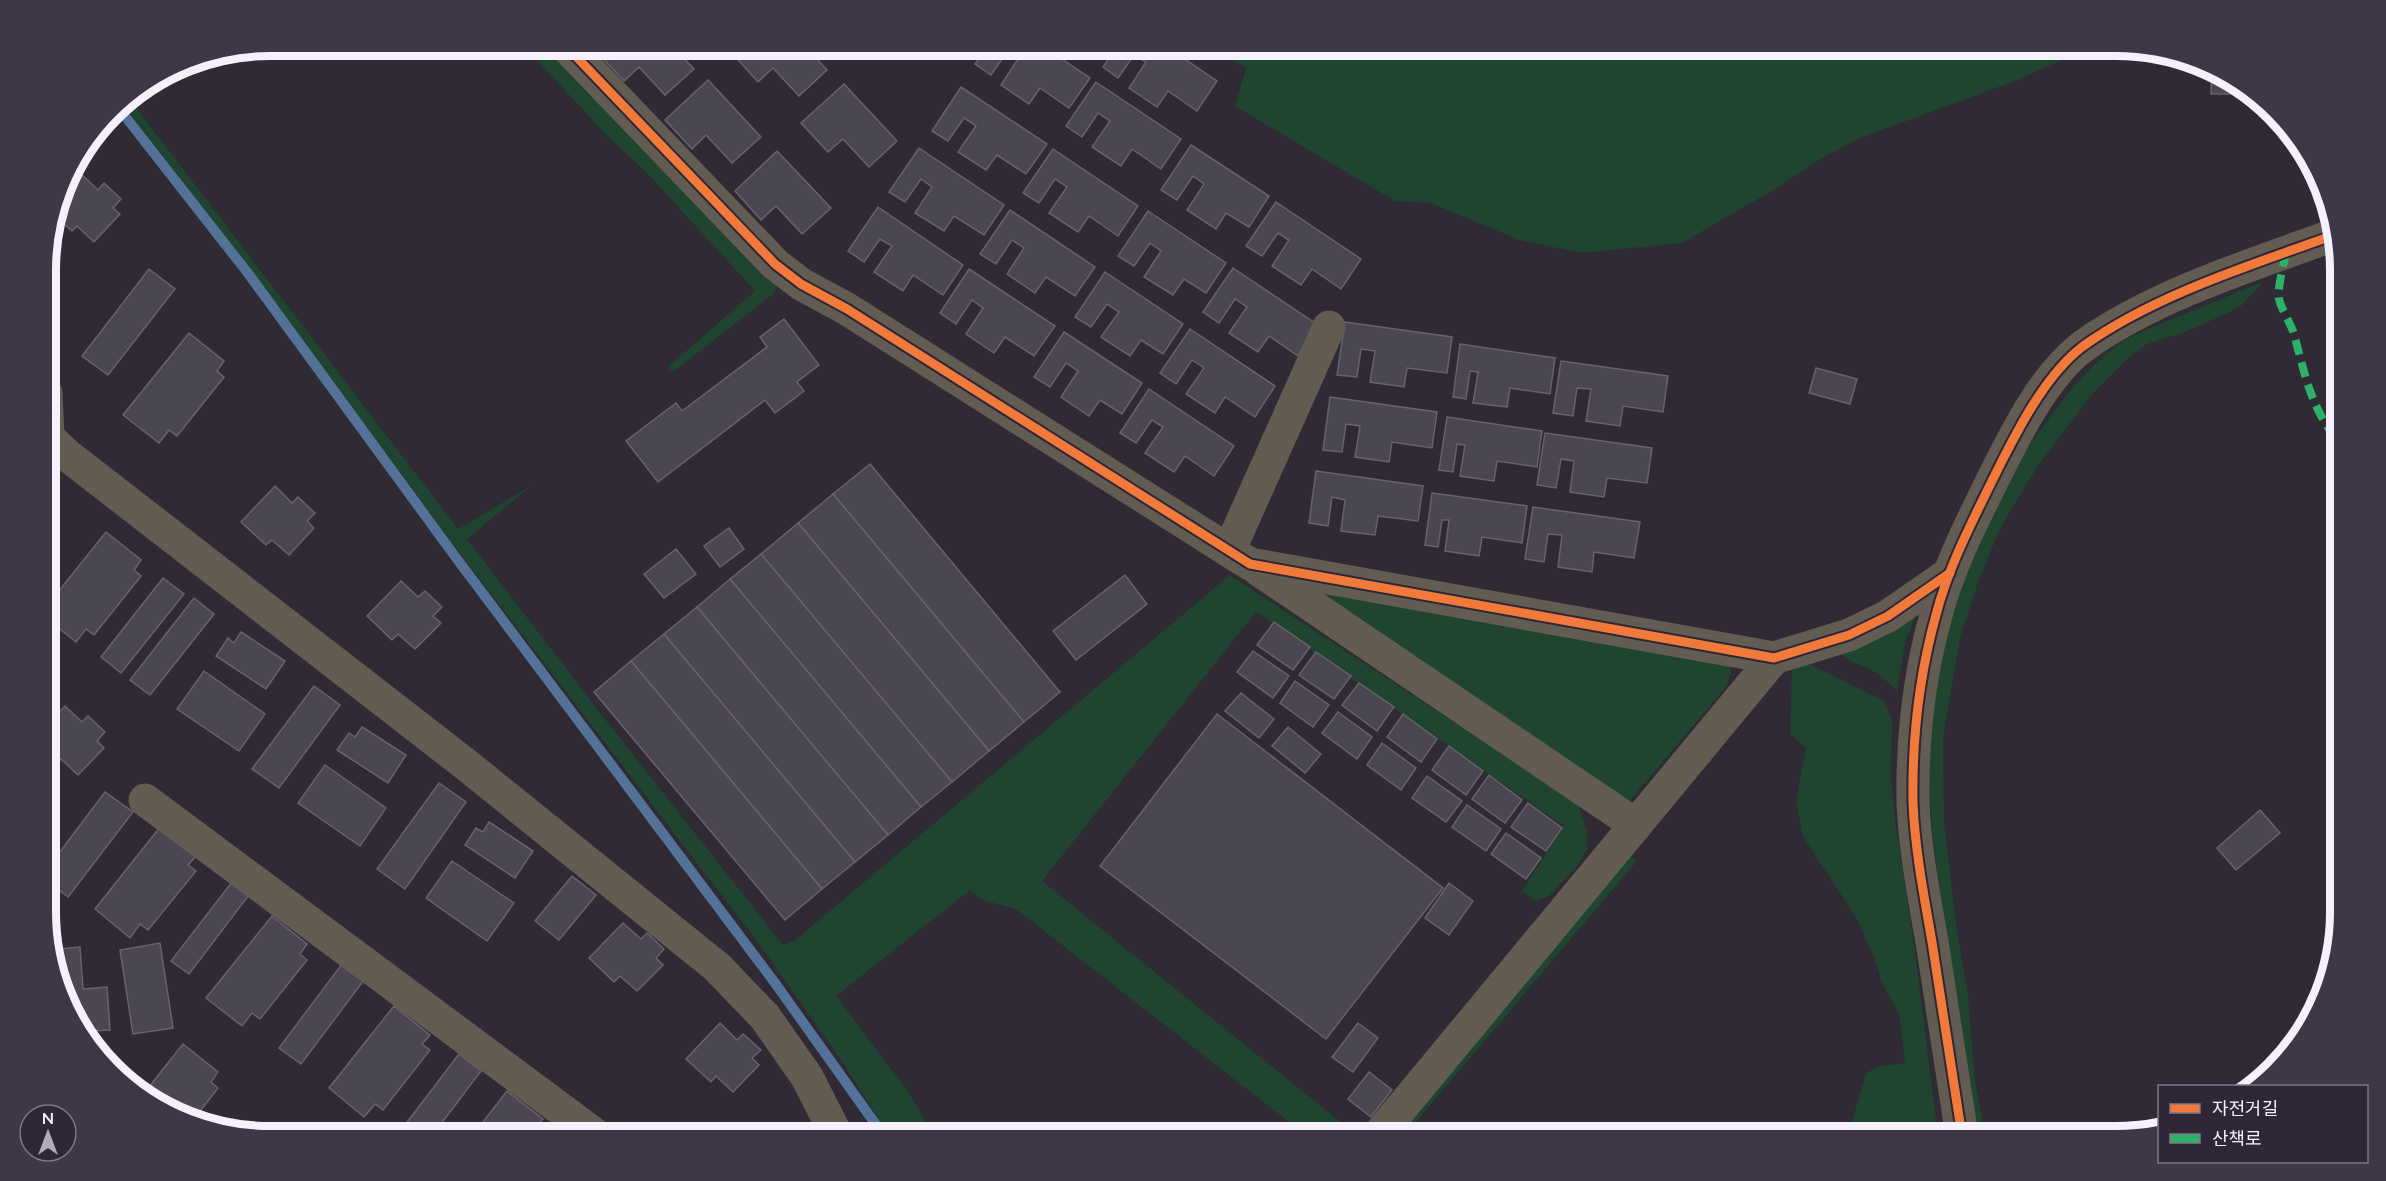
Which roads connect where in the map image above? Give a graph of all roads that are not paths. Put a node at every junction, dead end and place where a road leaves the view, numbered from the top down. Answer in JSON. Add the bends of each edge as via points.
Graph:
{"nodes":[{"id":1,"x":576,"y":56,"type":"edge"},
{"id":2,"x":2328,"y":237,"type":"edge"},
{"id":3,"x":1329,"y":327,"type":"dead end"},
{"id":4,"x":56,"y":446,"type":"edge"},
{"id":5,"x":1240,"y":558,"type":"junction"},
{"id":6,"x":1950,"y":573,"type":"junction"},
{"id":7,"x":1774,"y":658,"type":"junction"},
{"id":8,"x":145,"y":800,"type":"dead end"},
{"id":9,"x":1636,"y":825,"type":"junction"},
{"id":10,"x":584,"y":1126,"type":"edge"},
{"id":11,"x":832,"y":1126,"type":"edge"},
{"id":12,"x":1386,"y":1126,"type":"edge"},
{"id":13,"x":1960,"y":1126,"type":"edge"}],
"edges":[{"from":1,"to":5,"type":"street","via":[[775,264],[801,284],[847,309]]},
{"from":2,"to":6,"type":"street","via":[[2170,298],[2123,321],[2080,349],[2046,385],[2021,426]]},
{"from":3,"to":5,"type":"street"},
{"from":4,"to":11,"type":"street","via":[[464,763],[717,967],[765,1017],[807,1077]]},
{"from":5,"to":7,"type":"street"},
{"from":5,"to":9,"type":"street"},
{"from":6,"to":7,"type":"street","via":[[1888,616],[1849,635]]},
{"from":6,"to":13,"type":"street","via":[[1936,612],[1920,690],[1913,753],[1913,806]]},
{"from":7,"to":9,"type":"street"},
{"from":8,"to":10,"type":"street"},
{"from":9,"to":12,"type":"street"}]}
